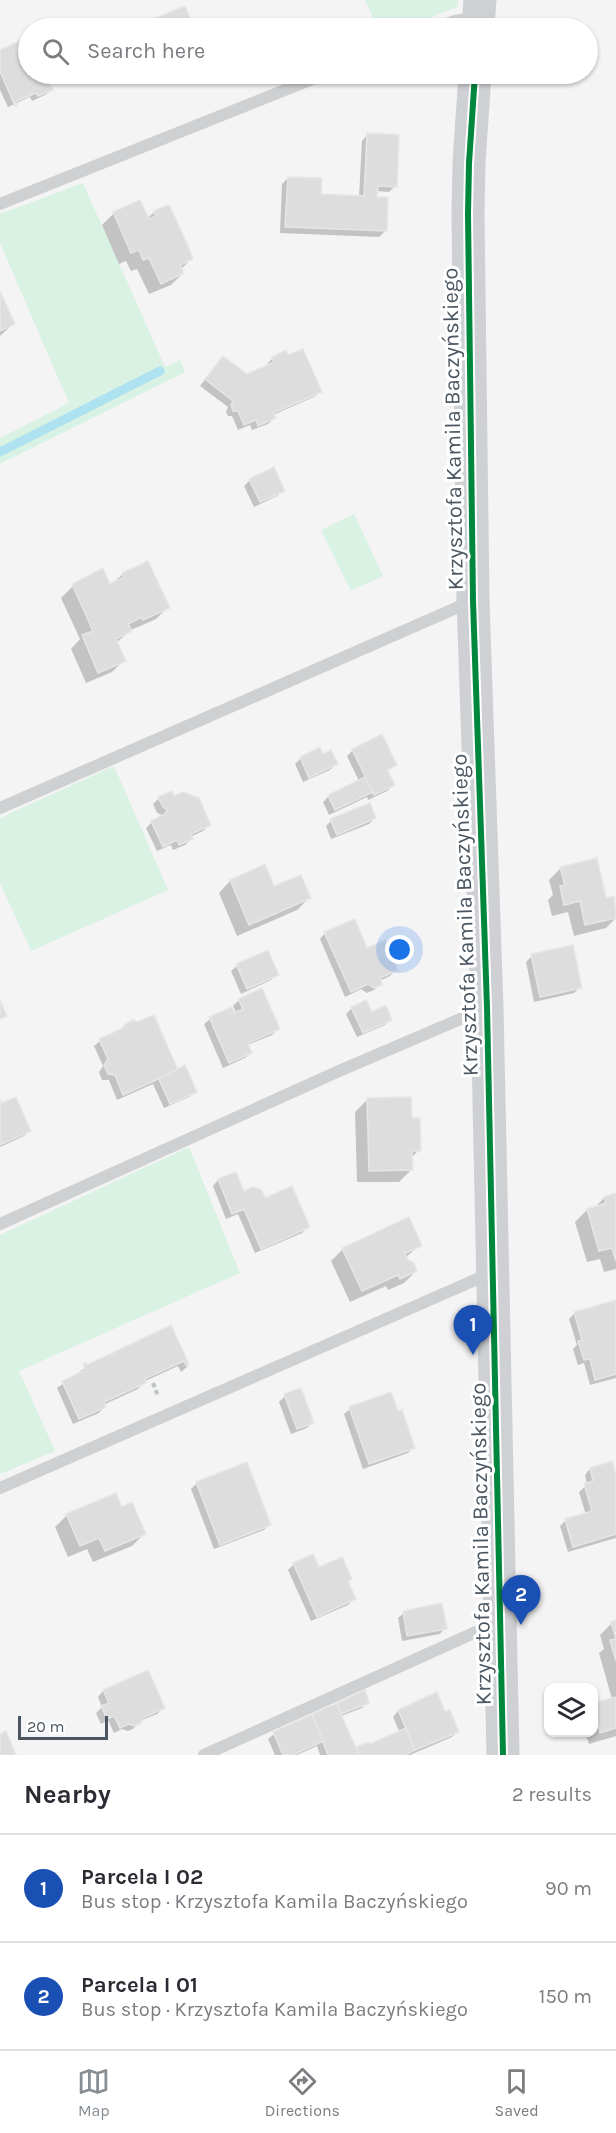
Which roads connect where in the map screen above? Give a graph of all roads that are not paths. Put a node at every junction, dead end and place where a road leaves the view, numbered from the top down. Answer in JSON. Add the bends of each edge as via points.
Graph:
{"nodes":[{"id":1,"x":299,"y":84,"type":"edge"},
{"id":2,"x":474,"y":84,"type":"edge"},
{"id":3,"x":0,"y":204,"type":"edge"},
{"id":4,"x":473,"y":601,"type":"junction"},
{"id":5,"x":0,"y":808,"type":"edge"},
{"id":6,"x":487,"y":1007,"type":"junction"},
{"id":7,"x":0,"y":1224,"type":"edge"},
{"id":8,"x":493,"y":1272,"type":"junction"},
{"id":9,"x":0,"y":1488,"type":"edge"},
{"id":10,"x":501,"y":1620,"type":"junction"},
{"id":11,"x":204,"y":1755,"type":"edge"},
{"id":12,"x":503,"y":1755,"type":"edge"}],
"edges":[{"from":1,"to":3,"type":"lane"},
{"from":2,"to":4,"type":"street","name":"Krzysztofa Kamila Baczyńskiego","via":[[468,214]]},
{"from":4,"to":5,"type":"lane"},
{"from":4,"to":6,"type":"street","name":"Krzysztofa Kamila Baczyńskiego"},
{"from":6,"to":7,"type":"lane"},
{"from":6,"to":8,"type":"street","name":"Krzysztofa Kamila Baczyńskiego"},
{"from":8,"to":9,"type":"lane"},
{"from":8,"to":10,"type":"street","name":"Krzysztofa Kamila Baczyńskiego"},
{"from":10,"to":11,"type":"lane"},
{"from":10,"to":12,"type":"street","name":"Krzysztofa Kamila Baczyńskiego"}]}
